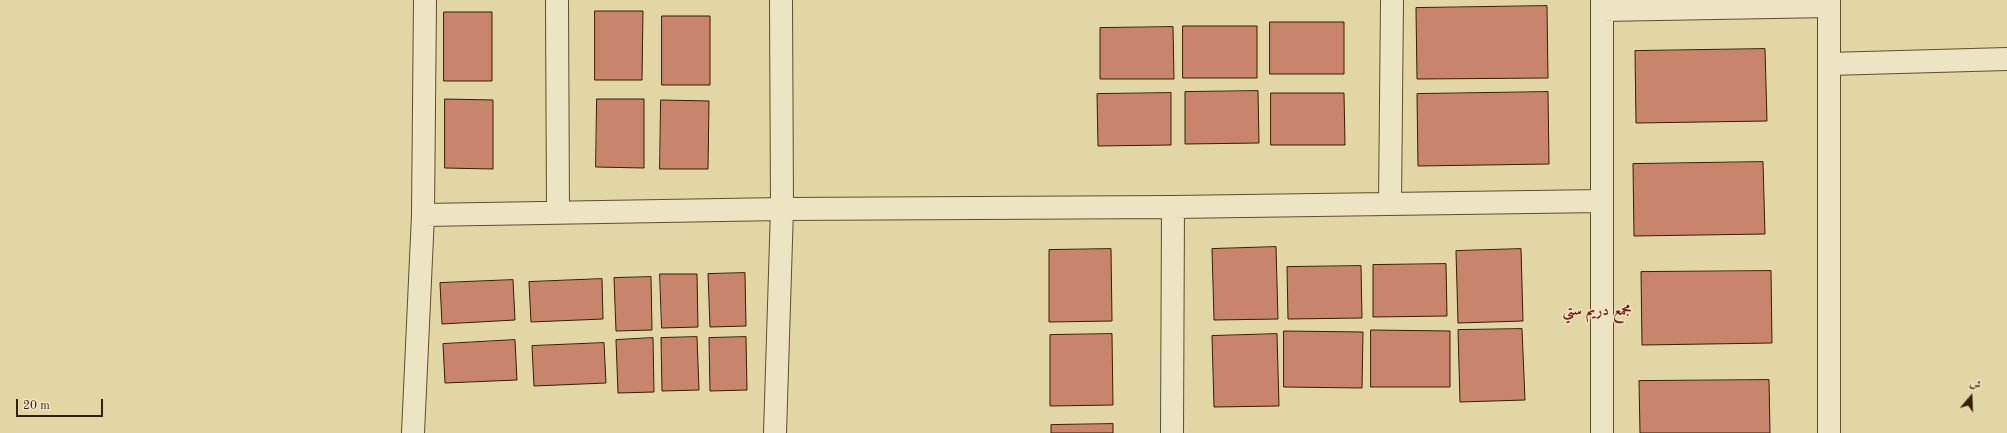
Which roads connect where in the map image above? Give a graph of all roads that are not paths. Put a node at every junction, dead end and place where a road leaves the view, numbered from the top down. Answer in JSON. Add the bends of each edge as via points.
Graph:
{"nodes":[{"id":1,"x":425,"y":0,"type":"edge"},
{"id":2,"x":557,"y":0,"type":"edge"},
{"id":3,"x":781,"y":0,"type":"edge"},
{"id":4,"x":1392,"y":0,"type":"edge"},
{"id":5,"x":1829,"y":3,"type":"edge"},
{"id":6,"x":1602,"y":5,"type":"edge"},
{"id":7,"x":2007,"y":59,"type":"edge"},
{"id":8,"x":1829,"y":64,"type":"junction"},
{"id":9,"x":1602,"y":201,"type":"junction"},
{"id":10,"x":1390,"y":204,"type":"junction"},
{"id":11,"x":1173,"y":207,"type":"junction"},
{"id":12,"x":782,"y":209,"type":"junction"},
{"id":13,"x":558,"y":212,"type":"junction"},
{"id":14,"x":423,"y":215,"type":"junction"},
{"id":15,"x":413,"y":433,"type":"edge"},
{"id":16,"x":775,"y":433,"type":"edge"},
{"id":17,"x":1172,"y":433,"type":"edge"},
{"id":18,"x":1602,"y":433,"type":"edge"},
{"id":19,"x":1829,"y":433,"type":"edge"}],
"edges":[{"from":1,"to":14,"type":"street"},
{"from":2,"to":13,"type":"street"},
{"from":3,"to":12,"type":"street"},
{"from":4,"to":10,"type":"street"},
{"from":5,"to":6,"type":"street"},
{"from":5,"to":8,"type":"street"},
{"from":6,"to":9,"type":"street"},
{"from":7,"to":8,"type":"street"},
{"from":8,"to":19,"type":"street"},
{"from":9,"to":10,"type":"street"},
{"from":9,"to":18,"type":"street"},
{"from":10,"to":11,"type":"street"},
{"from":11,"to":12,"type":"street"},
{"from":11,"to":17,"type":"street"},
{"from":12,"to":13,"type":"street"},
{"from":12,"to":16,"type":"street"},
{"from":13,"to":14,"type":"street"},
{"from":14,"to":15,"type":"street"}]}
